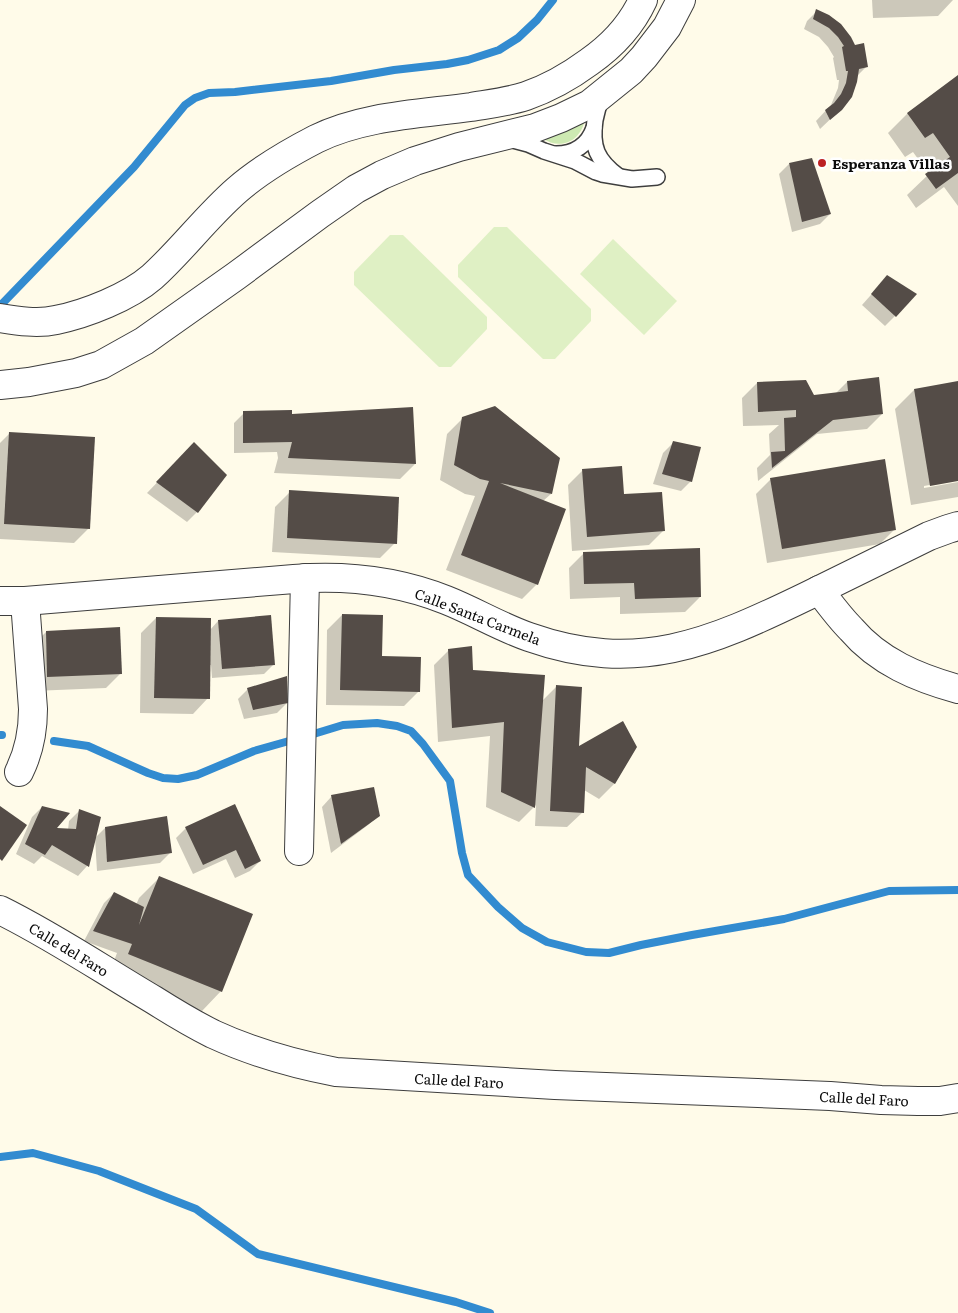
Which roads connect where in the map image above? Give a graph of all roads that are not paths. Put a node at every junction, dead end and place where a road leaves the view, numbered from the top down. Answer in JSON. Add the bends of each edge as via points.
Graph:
{"nodes":[{"id":1,"x":643,"y":0,"type":"edge"},
{"id":2,"x":681,"y":0,"type":"edge"},
{"id":3,"x":610,"y":88,"type":"junction"},
{"id":4,"x":594,"y":125,"type":"junction"},
{"id":5,"x":493,"y":138,"type":"junction"},
{"id":6,"x":550,"y":153,"type":"junction"},
{"id":7,"x":656,"y":177,"type":"dead end"},
{"id":8,"x":624,"y":179,"type":"junction"},
{"id":9,"x":0,"y":318,"type":"edge"},
{"id":10,"x":0,"y":385,"type":"edge"},
{"id":11,"x":958,"y":526,"type":"edge"},
{"id":12,"x":305,"y":578,"type":"junction"},
{"id":13,"x":819,"y":590,"type":"junction"},
{"id":14,"x":12,"y":602,"type":"edge"},
{"id":15,"x":958,"y":689,"type":"edge"},
{"id":16,"x":19,"y":772,"type":"dead end"},
{"id":17,"x":299,"y":851,"type":"dead end"},
{"id":18,"x":0,"y":910,"type":"edge"},
{"id":19,"x":958,"y":1098,"type":"edge"}],
"edges":[{"from":1,"to":9,"type":"street","via":[[630,23],[610,46],[546,89],[501,103],[376,120],[319,138],[287,154],[252,178],[227,199],[151,278],[117,300],[56,320],[19,322]]},
{"from":2,"to":3,"type":"street","via":[[667,27],[644,57]]},
{"from":3,"to":4,"type":"lane","via":[[598,105]]},
{"from":3,"to":5,"type":"street","via":[[590,104],[561,118]]},
{"from":4,"to":6,"type":"lane","via":[[583,145],[562,154]]},
{"from":4,"to":8,"type":"lane","via":[[596,152],[601,161]]},
{"from":5,"to":6,"type":"lane","via":[[519,141]]},
{"from":5,"to":10,"type":"street","via":[[415,161],[356,189],[144,341],[101,365],[76,373]]},
{"from":6,"to":8,"type":"lane","via":[[596,172]]},
{"from":7,"to":8,"type":"lane"},
{"from":11,"to":13,"type":"street","name":"Calle Santa Carmela","via":[[930,536]]},
{"from":12,"to":13,"type":"street","name":"Calle Santa Carmela","via":[[375,581],[422,592],[530,638],[604,654],[641,654],[687,646],[754,622]]},
{"from":12,"to":14,"type":"street","name":"Calle Santa Carmela"},
{"from":12,"to":17,"type":"street"},
{"from":13,"to":15,"type":"street","via":[[851,630],[879,655],[917,676]]},
{"from":14,"to":16,"type":"street","name":"Calle Santa Carmela","via":[[33,709],[27,753]]},
{"from":18,"to":19,"type":"street","name":"Calle del Faro","via":[[40,930],[212,1033],[257,1052],[312,1068],[565,1086],[909,1101]]}]}
